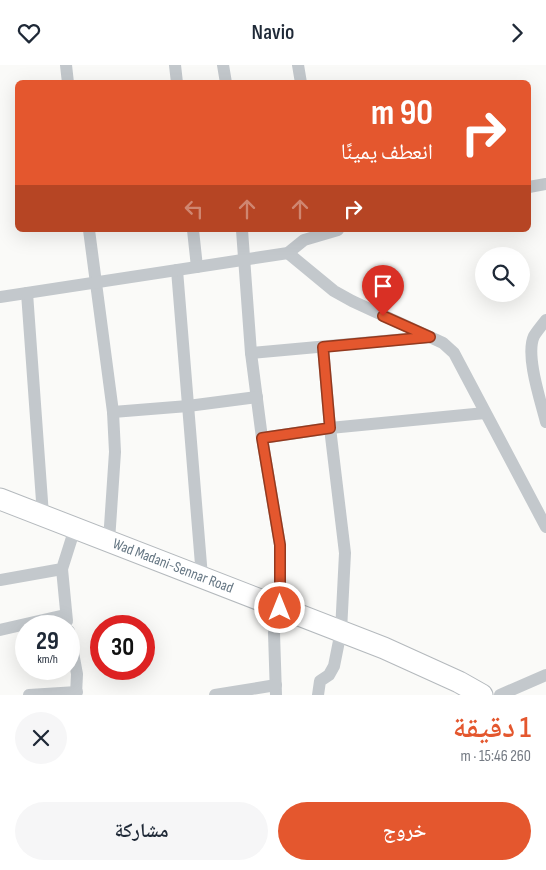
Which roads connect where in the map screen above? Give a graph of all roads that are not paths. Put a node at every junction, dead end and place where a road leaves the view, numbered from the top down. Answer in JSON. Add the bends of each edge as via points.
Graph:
{"nodes":[{"id":1,"x":66,"y":65,"type":"edge"},
{"id":2,"x":175,"y":65,"type":"edge"},
{"id":3,"x":223,"y":65,"type":"edge"},
{"id":4,"x":298,"y":65,"type":"edge"},
{"id":5,"x":68,"y":80,"type":"edge"},
{"id":6,"x":177,"y":80,"type":"edge"},
{"id":7,"x":226,"y":80,"type":"edge"},
{"id":8,"x":300,"y":80,"type":"edge"},
{"id":9,"x":546,"y":184,"type":"edge"},
{"id":10,"x":531,"y":187,"type":"edge"},
{"id":11,"x":89,"y":232,"type":"edge"},
{"id":12,"x":193,"y":232,"type":"edge"},
{"id":13,"x":242,"y":232,"type":"edge"},
{"id":14,"x":325,"y":232,"type":"edge"},
{"id":15,"x":305,"y":235,"type":"edge"},
{"id":16,"x":288,"y":253,"type":"junction"},
{"id":17,"x":245,"y":259,"type":"junction"},
{"id":18,"x":197,"y":267,"type":"junction"},
{"id":19,"x":177,"y":270,"type":"junction"},
{"id":20,"x":97,"y":283,"type":"junction"},
{"id":21,"x":27,"y":293,"type":"junction"},
{"id":22,"x":0,"y":297,"type":"edge"},
{"id":23,"x":546,"y":320,"type":"edge"},
{"id":24,"x":430,"y":337,"type":"junction"},
{"id":25,"x":323,"y":347,"type":"junction"},
{"id":26,"x":251,"y":353,"type":"junction"},
{"id":27,"x":257,"y":397,"type":"junction"},
{"id":28,"x":188,"y":406,"type":"junction"},
{"id":29,"x":113,"y":412,"type":"junction"},
{"id":30,"x":486,"y":413,"type":"junction"},
{"id":31,"x":546,"y":422,"type":"edge"},
{"id":32,"x":330,"y":428,"type":"junction"},
{"id":33,"x":262,"y":438,"type":"junction"},
{"id":34,"x":0,"y":499,"type":"edge"},
{"id":35,"x":43,"y":515,"type":"junction"},
{"id":36,"x":546,"y":527,"type":"edge"},
{"id":37,"x":75,"y":528,"type":"junction"},
{"id":38,"x":109,"y":541,"type":"junction"},
{"id":39,"x":62,"y":569,"type":"junction"},
{"id":40,"x":202,"y":577,"type":"junction"},
{"id":41,"x":0,"y":580,"type":"edge"},
{"id":42,"x":280,"y":608,"type":"junction"},
{"id":43,"x":66,"y":615,"type":"edge"},
{"id":44,"x":15,"y":628,"type":"edge"},
{"id":45,"x":0,"y":630,"type":"edge"},
{"id":46,"x":341,"y":631,"type":"junction"},
{"id":47,"x":546,"y":675,"type":"edge"},
{"id":48,"x":76,"y":680,"type":"edge"},
{"id":49,"x":276,"y":690,"type":"edge"},
{"id":50,"x":76,"y":693,"type":"edge"},
{"id":51,"x":29,"y":695,"type":"edge"},
{"id":52,"x":214,"y":695,"type":"edge"},
{"id":53,"x":318,"y":695,"type":"edge"},
{"id":54,"x":482,"y":695,"type":"edge"},
{"id":55,"x":500,"y":695,"type":"edge"}],
"edges":[{"from":1,"to":5,"type":"street"},
{"from":2,"to":6,"type":"street"},
{"from":3,"to":7,"type":"street"},
{"from":4,"to":8,"type":"street"},
{"from":9,"to":10,"type":"street"},
{"from":11,"to":20,"type":"street"},
{"from":12,"to":18,"type":"street"},
{"from":13,"to":17,"type":"street"},
{"from":14,"to":15,"type":"street"},
{"from":15,"to":16,"type":"street"},
{"from":16,"to":17,"type":"street"},
{"from":16,"to":24,"type":"street","via":[[334,291]]},
{"from":17,"to":18,"type":"street"},
{"from":17,"to":26,"type":"street"},
{"from":18,"to":19,"type":"street"},
{"from":19,"to":20,"type":"street"},
{"from":19,"to":28,"type":"street"},
{"from":20,"to":21,"type":"street"},
{"from":20,"to":29,"type":"street"},
{"from":21,"to":22,"type":"street"},
{"from":21,"to":35,"type":"street"},
{"from":23,"to":31,"type":"street","via":[[534,337],[532,349]]},
{"from":24,"to":25,"type":"street"},
{"from":24,"to":30,"type":"street","via":[[454,353]]},
{"from":25,"to":26,"type":"street"},
{"from":25,"to":32,"type":"street"},
{"from":26,"to":27,"type":"street"},
{"from":27,"to":28,"type":"street"},
{"from":27,"to":33,"type":"street"},
{"from":28,"to":29,"type":"street"},
{"from":28,"to":40,"type":"street"},
{"from":29,"to":38,"type":"street","via":[[115,452]]},
{"from":30,"to":32,"type":"street"},
{"from":30,"to":36,"type":"street"},
{"from":32,"to":33,"type":"street"},
{"from":32,"to":46,"type":"street","via":[[345,553]]},
{"from":33,"to":42,"type":"street","via":[[280,545]]},
{"from":34,"to":35,"type":"highway","name":"Wad Madani-Sennar Road"},
{"from":35,"to":37,"type":"highway","name":"Wad Madani-Sennar Road"},
{"from":37,"to":38,"type":"highway","name":"Wad Madani-Sennar Road"},
{"from":37,"to":39,"type":"street"},
{"from":38,"to":40,"type":"highway","name":"Wad Madani-Sennar Road"},
{"from":39,"to":41,"type":"street"},
{"from":39,"to":43,"type":"street"},
{"from":40,"to":42,"type":"highway","name":"Wad Madani-Sennar Road"},
{"from":42,"to":46,"type":"highway","name":"Wad Madani-Sennar Road"},
{"from":42,"to":49,"type":"street","via":[[274,633]]},
{"from":44,"to":45,"type":"street"},
{"from":46,"to":53,"type":"street","via":[[333,672],[320,681]]},
{"from":46,"to":54,"type":"highway","name":"Wad Madani-Sennar Road"},
{"from":47,"to":55,"type":"street"},
{"from":48,"to":50,"type":"street"},
{"from":49,"to":52,"type":"street"},
{"from":50,"to":51,"type":"street"}]}
